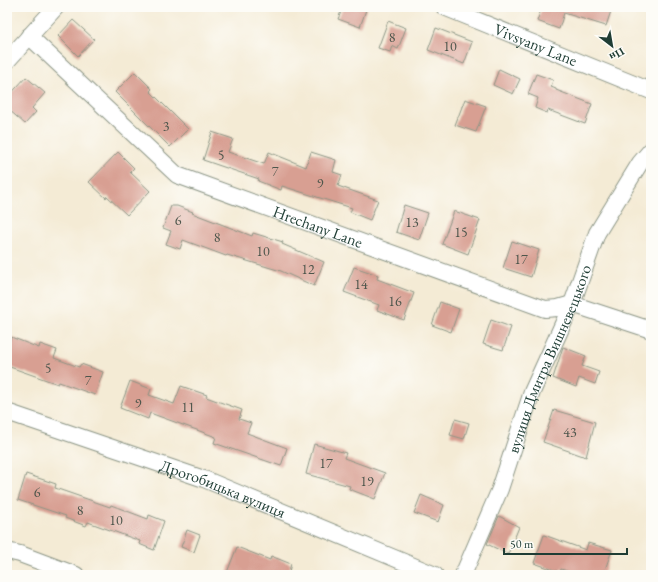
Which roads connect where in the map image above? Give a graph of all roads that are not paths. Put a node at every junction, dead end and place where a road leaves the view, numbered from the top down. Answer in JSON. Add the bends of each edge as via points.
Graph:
{"nodes":[{"id":1,"x":56,"y":7,"type":"edge"},
{"id":2,"x":444,"y":7,"type":"edge"},
{"id":3,"x":29,"y":36,"type":"junction"},
{"id":4,"x":7,"y":61,"type":"edge"},
{"id":5,"x":651,"y":91,"type":"edge"},
{"id":6,"x":651,"y":150,"type":"edge"},
{"id":7,"x":572,"y":304,"type":"junction"},
{"id":8,"x":651,"y":330,"type":"edge"},
{"id":9,"x":7,"y":412,"type":"edge"},
{"id":10,"x":7,"y":551,"type":"edge"},
{"id":11,"x":76,"y":575,"type":"edge"},
{"id":12,"x":435,"y":575,"type":"edge"},
{"id":13,"x":463,"y":575,"type":"edge"}],
"edges":[{"from":1,"to":3,"type":"street"},
{"from":2,"to":5,"type":"street","name":"Vivsyany Lane"},
{"from":3,"to":4,"type":"street"},
{"from":3,"to":7,"type":"street","name":"Hrechany Lane","via":[[177,175],[545,309]]},
{"from":6,"to":7,"type":"street","name":"вулиця Дмитра Вишневецького","via":[[597,233]]},
{"from":7,"to":8,"type":"street"},
{"from":7,"to":13,"type":"street","name":"вулиця Дмитра Вишневецького","via":[[532,392],[500,488]]},
{"from":9,"to":12,"type":"street","name":"Дрогобицька вулиця","via":[[204,479]]},
{"from":10,"to":11,"type":"street"}]}
